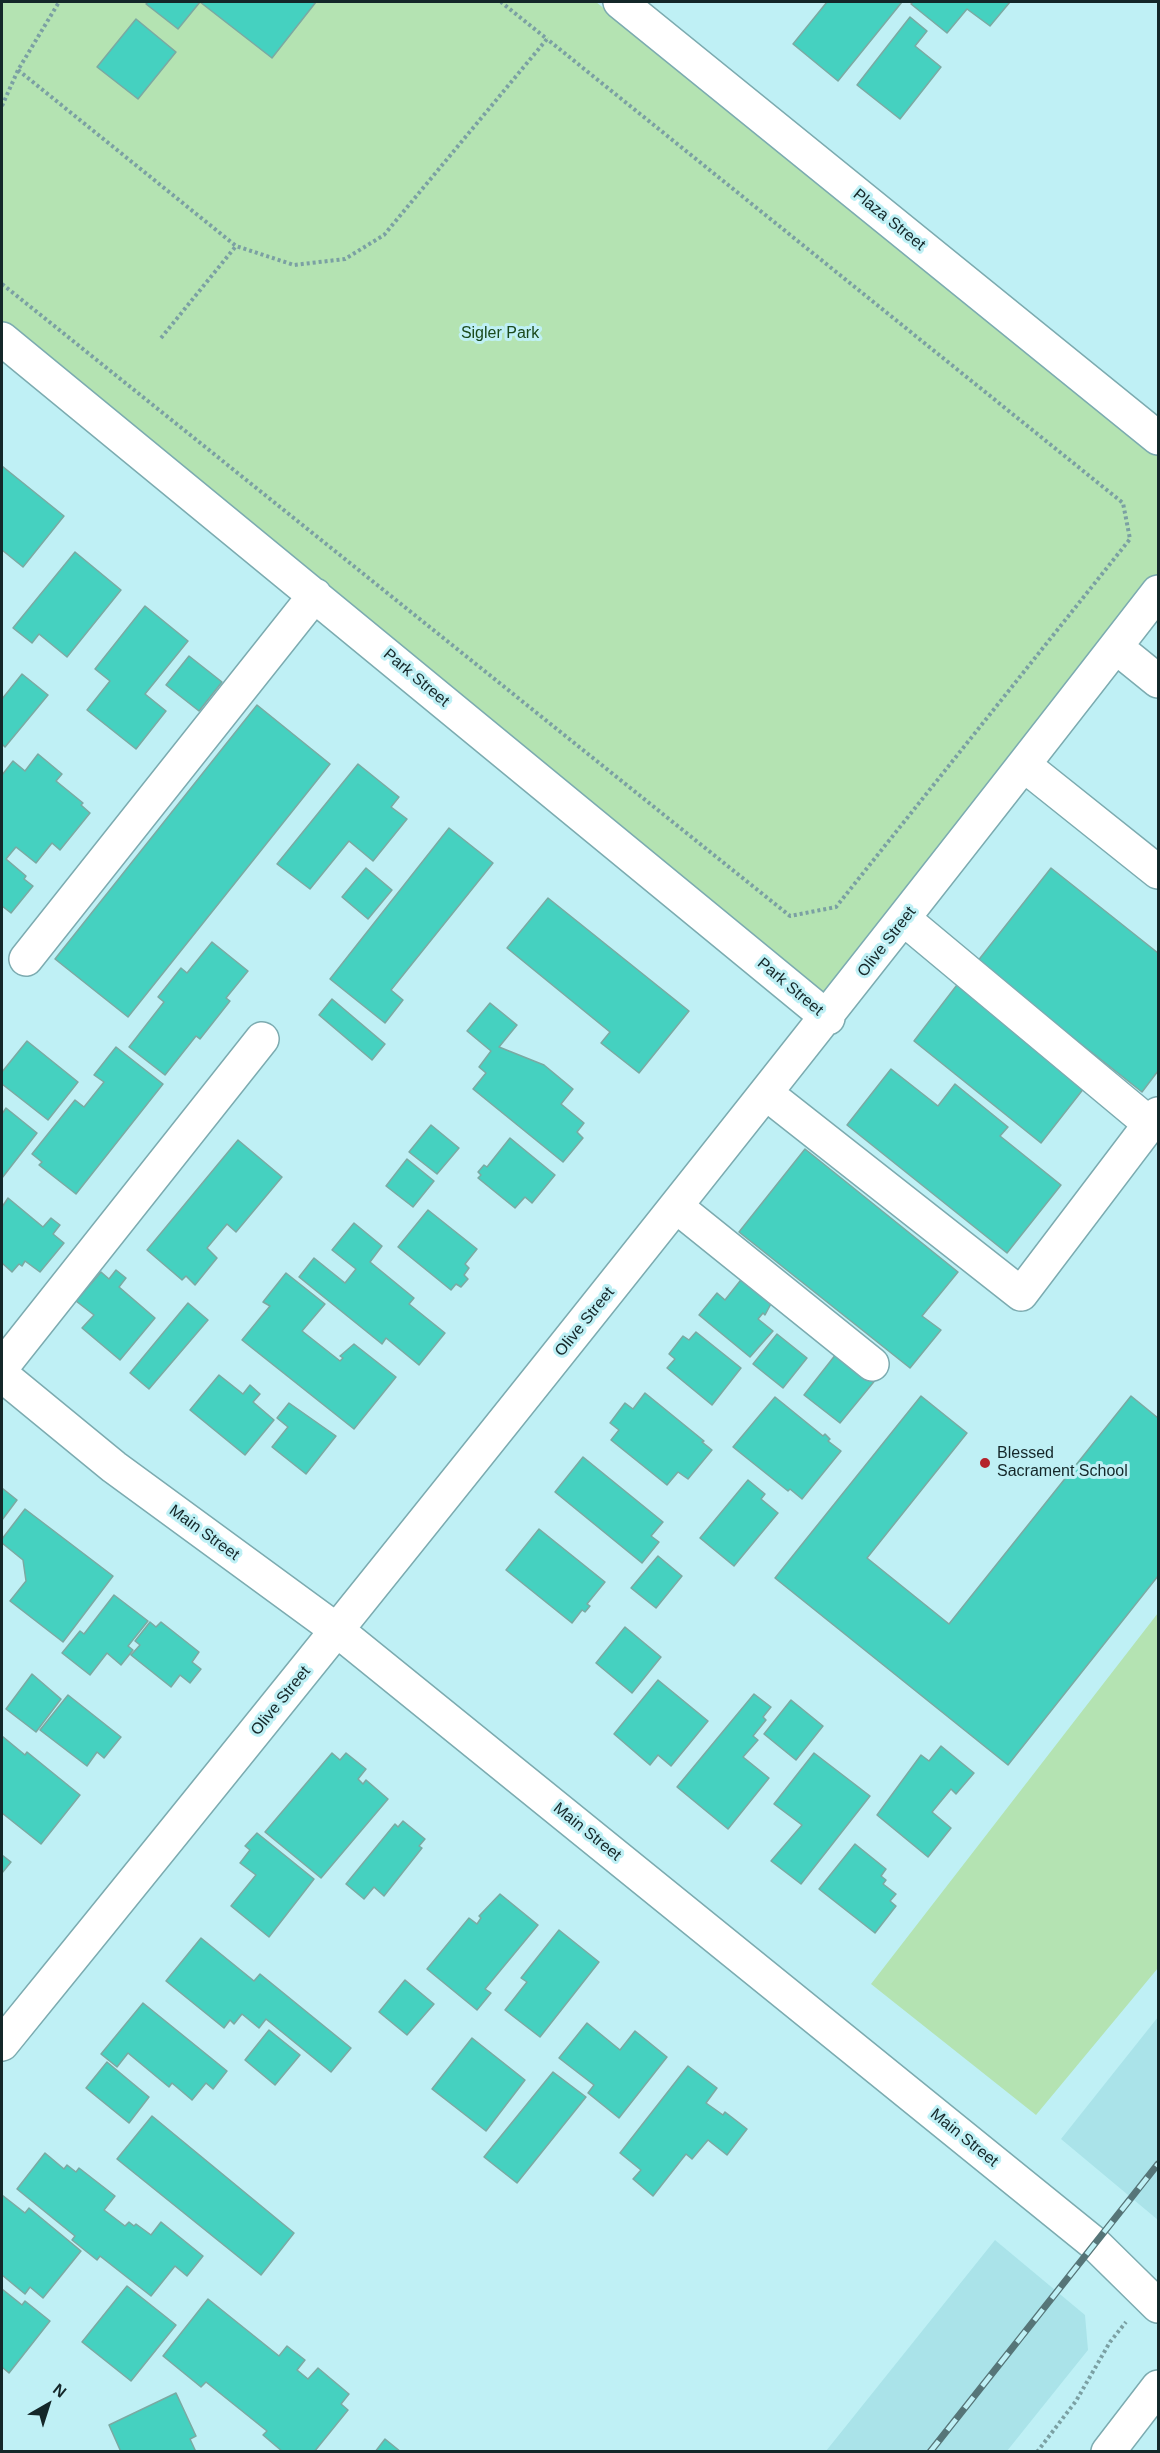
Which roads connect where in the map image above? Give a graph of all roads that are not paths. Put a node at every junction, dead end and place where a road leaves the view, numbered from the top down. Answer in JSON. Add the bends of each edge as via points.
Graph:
{"nodes":[{"id":1,"x":620,"y":2,"type":"edge"},
{"id":2,"x":2,"y":339,"type":"edge"},
{"id":3,"x":1158,"y":438,"type":"edge"},
{"id":4,"x":1158,"y":592,"type":"edge"},
{"id":5,"x":315,"y":595,"type":"junction"},
{"id":6,"x":1116,"y":647,"type":"junction"},
{"id":7,"x":1158,"y":681,"type":"edge"},
{"id":8,"x":1024,"y":765,"type":"junction"},
{"id":9,"x":1158,"y":872,"type":"edge"},
{"id":10,"x":904,"y":920,"type":"junction"},
{"id":11,"x":26,"y":958,"type":"dead end"},
{"id":12,"x":828,"y":1018,"type":"junction"},
{"id":13,"x":261,"y":1039,"type":"dead end"},
{"id":14,"x":767,"y":1094,"type":"junction"},
{"id":15,"x":1154,"y":1119,"type":"edge"},
{"id":16,"x":677,"y":1207,"type":"junction"},
{"id":17,"x":872,"y":1364,"type":"dead end"},
{"id":18,"x":2,"y":1367,"type":"edge"},
{"id":19,"x":2,"y":1376,"type":"edge"},
{"id":20,"x":338,"y":1631,"type":"junction"},
{"id":21,"x":2,"y":2044,"type":"edge"},
{"id":22,"x":1154,"y":2299,"type":"edge"},
{"id":23,"x":1158,"y":2387,"type":"edge"},
{"id":24,"x":1108,"y":2451,"type":"edge"}],
"edges":[{"from":1,"to":3,"type":"street","name":"Plaza Street"},
{"from":2,"to":5,"type":"street","name":"Park Street"},
{"from":4,"to":6,"type":"street","name":"Olive Street"},
{"from":5,"to":11,"type":"street"},
{"from":5,"to":12,"type":"street","name":"Park Street"},
{"from":6,"to":7,"type":"street"},
{"from":6,"to":8,"type":"street","name":"Olive Street"},
{"from":8,"to":9,"type":"street"},
{"from":8,"to":10,"type":"street","name":"Olive Street"},
{"from":10,"to":12,"type":"street","name":"Olive Street"},
{"from":10,"to":15,"type":"street"},
{"from":12,"to":14,"type":"street","name":"Olive Street"},
{"from":13,"to":18,"type":"street"},
{"from":14,"to":15,"type":"street","via":[[1021,1294]]},
{"from":14,"to":16,"type":"street","name":"Olive Street"},
{"from":16,"to":17,"type":"street"},
{"from":16,"to":20,"type":"street","name":"Olive Street"},
{"from":19,"to":20,"type":"street","name":"Main Street","via":[[114,1467]]},
{"from":20,"to":21,"type":"street","name":"Olive Street"},
{"from":20,"to":22,"type":"street","name":"Main Street","via":[[1095,2244]]},
{"from":23,"to":24,"type":"street"}]}
